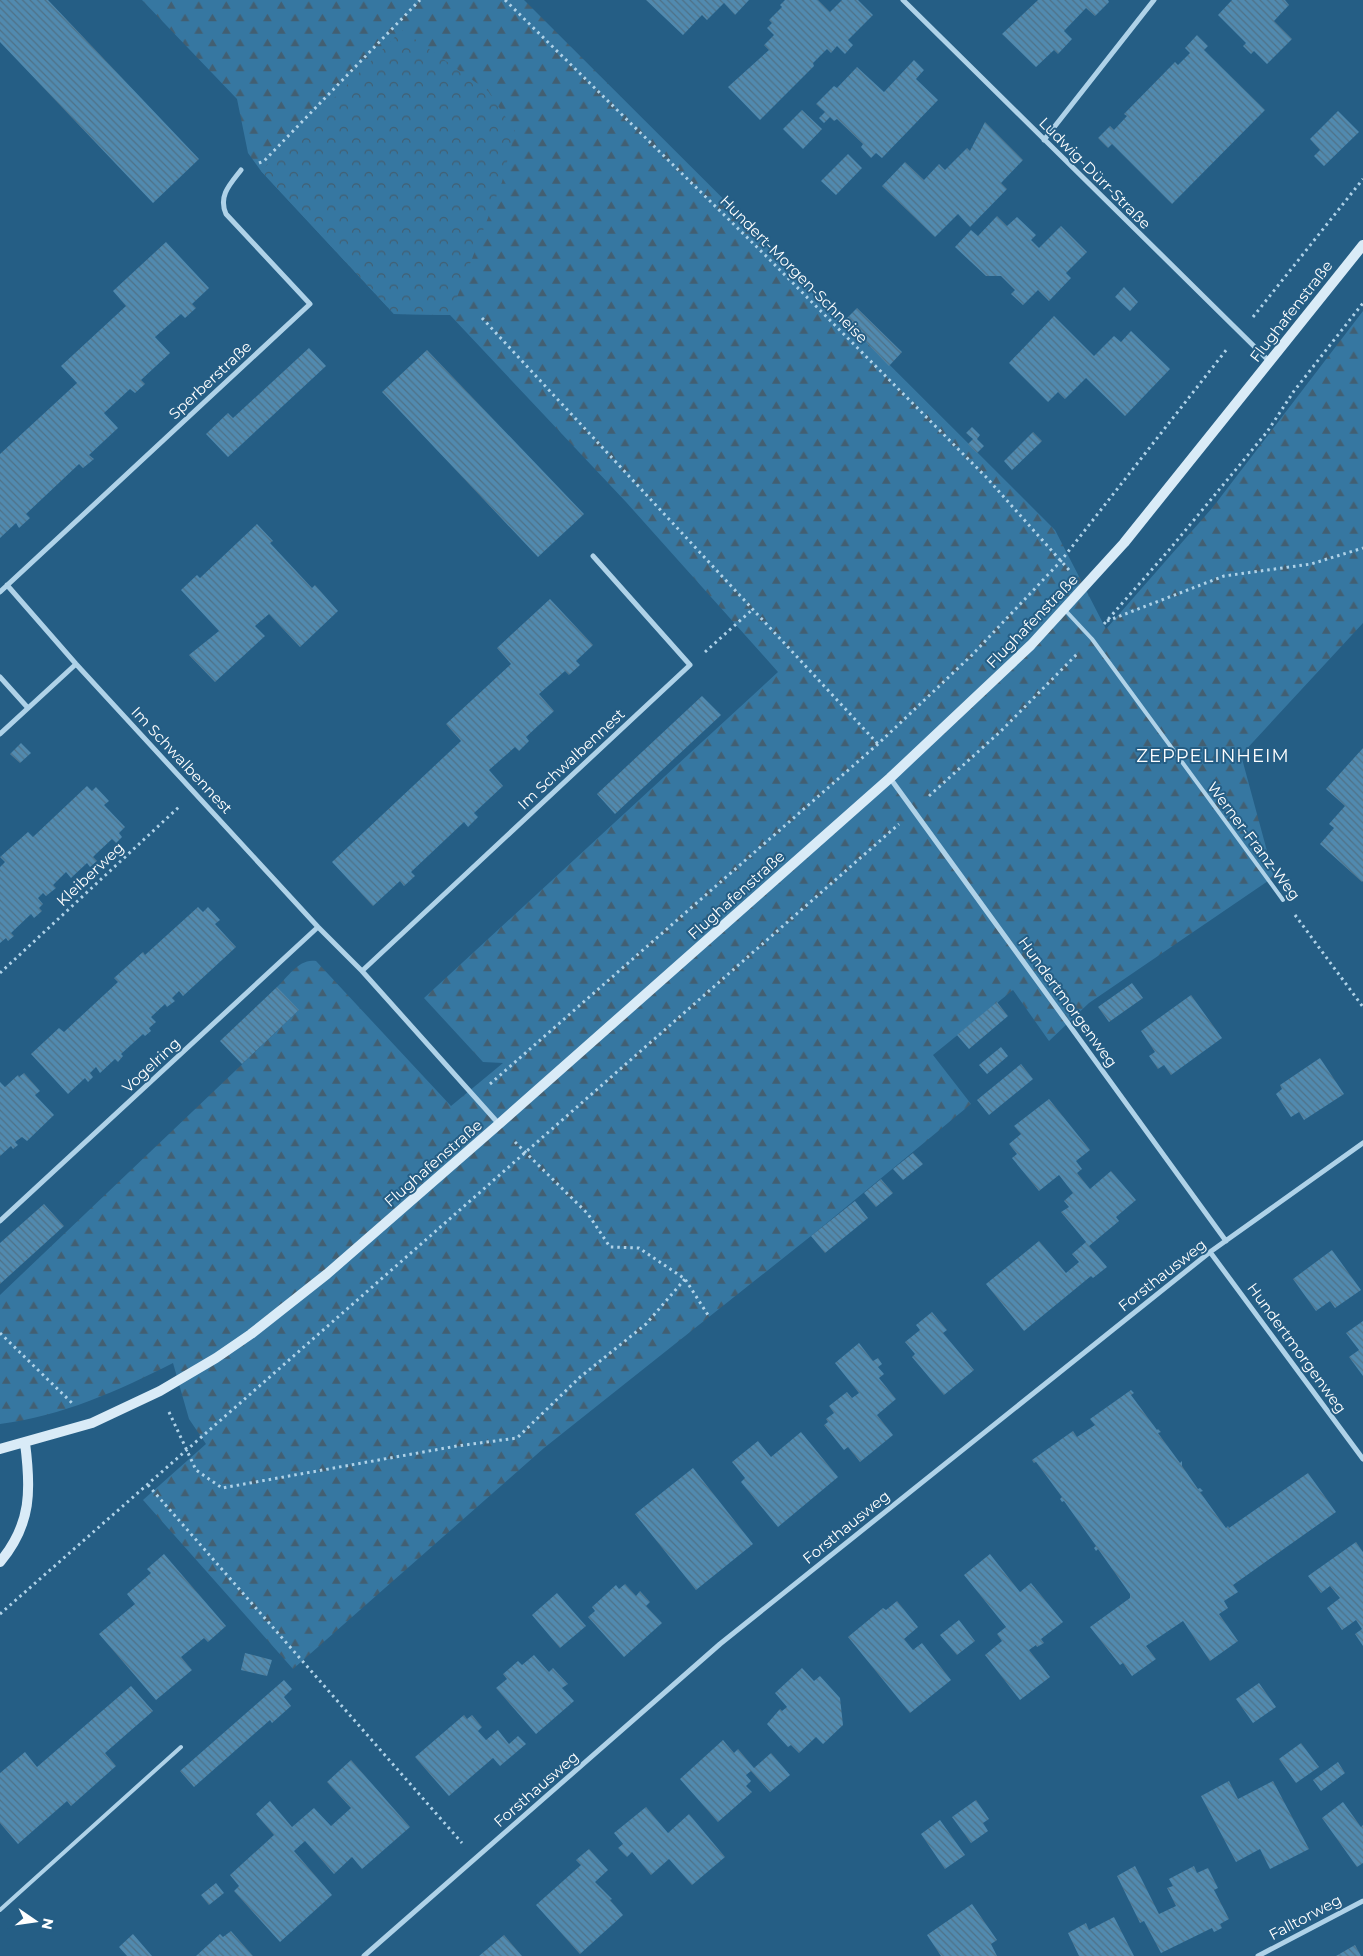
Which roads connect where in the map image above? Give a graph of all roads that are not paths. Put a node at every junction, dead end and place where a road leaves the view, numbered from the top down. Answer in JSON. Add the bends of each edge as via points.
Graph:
{"nodes":[{"id":1,"x":903,"y":0,"type":"edge"},
{"id":2,"x":1154,"y":0,"type":"edge"},
{"id":3,"x":1044,"y":140,"type":"junction"},
{"id":4,"x":241,"y":170,"type":"road end"},
{"id":5,"x":1363,"y":245,"type":"edge"},
{"id":6,"x":1270,"y":362,"type":"junction"},
{"id":7,"x":593,"y":556,"type":"dead end"},
{"id":8,"x":7,"y":586,"type":"junction"},
{"id":9,"x":0,"y":592,"type":"edge"},
{"id":10,"x":1065,"y":610,"type":"junction"},
{"id":11,"x":76,"y":664,"type":"junction"},
{"id":12,"x":0,"y":677,"type":"edge"},
{"id":13,"x":28,"y":708,"type":"junction"},
{"id":14,"x":0,"y":734,"type":"edge"},
{"id":15,"x":890,"y":778,"type":"junction"},
{"id":16,"x":1283,"y":900,"type":"road end"},
{"id":17,"x":318,"y":927,"type":"junction"},
{"id":18,"x":362,"y":971,"type":"junction"},
{"id":19,"x":500,"y":1124,"type":"junction"},
{"id":20,"x":1363,"y":1143,"type":"edge"},
{"id":21,"x":0,"y":1221,"type":"edge"},
{"id":22,"x":1226,"y":1241,"type":"junction"},
{"id":23,"x":1210,"y":1252,"type":"junction"},
{"id":24,"x":25,"y":1442,"type":"junction"},
{"id":25,"x":0,"y":1449,"type":"edge"},
{"id":26,"x":1363,"y":1459,"type":"edge"},
{"id":27,"x":0,"y":1562,"type":"edge"},
{"id":28,"x":180,"y":1748,"type":"dead end"},
{"id":29,"x":1363,"y":1901,"type":"edge"},
{"id":30,"x":0,"y":1910,"type":"edge"},
{"id":31,"x":364,"y":1956,"type":"edge"},
{"id":32,"x":1258,"y":1956,"type":"edge"}],
"edges":[{"from":1,"to":3,"type":"street","name":"Ludwig-Dürr-Straße"},
{"from":2,"to":3,"type":"street"},
{"from":3,"to":6,"type":"street","name":"Ludwig-Dürr-Straße"},
{"from":4,"to":8,"type":"street","name":"Sperberstraße","via":[[223,198],[226,214],[310,304]]},
{"from":5,"to":6,"type":"street","name":"Flughafenstraße"},
{"from":6,"to":10,"type":"street","name":"Flughafenstraße","via":[[1124,544]]},
{"from":7,"to":18,"type":"street","name":"Im Schwalbennest","via":[[690,665]]},
{"from":8,"to":9,"type":"street","name":"Sperberstraße"},
{"from":8,"to":11,"type":"street","name":"Im Schwalbennest"},
{"from":10,"to":15,"type":"street","name":"Flughafenstraße","via":[[998,678]]},
{"from":10,"to":16,"type":"lane","name":"Werner-Franz-Weg","via":[[1092,639]]},
{"from":11,"to":13,"type":"street"},
{"from":11,"to":17,"type":"street","name":"Im Schwalbennest"},
{"from":12,"to":13,"type":"street"},
{"from":13,"to":14,"type":"street"},
{"from":15,"to":19,"type":"street","name":"Flughafenstraße"},
{"from":15,"to":22,"type":"street","name":"Hundertmorgenweg"},
{"from":17,"to":18,"type":"street","name":"Im Schwalbennest"},
{"from":17,"to":21,"type":"street","name":"Vogelring"},
{"from":18,"to":19,"type":"street","name":"Im Schwalbennest"},
{"from":19,"to":24,"type":"street","name":"Flughafenstraße","via":[[327,1274],[216,1358],[160,1391],[92,1423]]},
{"from":20,"to":22,"type":"street","name":"Forsthausweg"},
{"from":22,"to":23,"type":"street","name":"Forsthausweg"},
{"from":23,"to":26,"type":"street","name":"Hundertmorgenweg"},
{"from":23,"to":31,"type":"street","name":"Forsthausweg","via":[[720,1644]]},
{"from":24,"to":25,"type":"street","name":"Flughafenstraße"},
{"from":24,"to":27,"type":"street","via":[[30,1477],[29,1499],[18,1536]]},
{"from":28,"to":30,"type":"lane"},
{"from":29,"to":32,"type":"street","name":"Falltorweg"}]}
